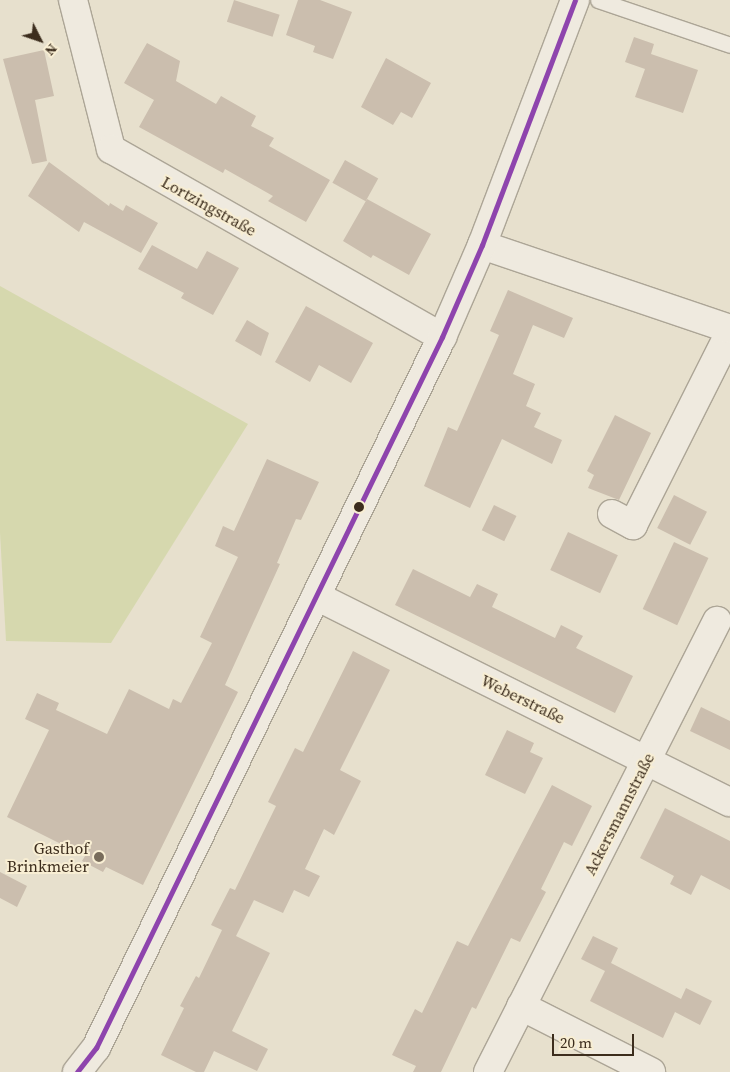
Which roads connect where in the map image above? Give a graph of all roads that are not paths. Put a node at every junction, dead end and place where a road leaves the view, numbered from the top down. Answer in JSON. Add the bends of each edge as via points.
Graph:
{"nodes":[{"id":1,"x":72,"y":0,"type":"edge"},
{"id":2,"x":575,"y":0,"type":"edge"},
{"id":3,"x":598,"y":0,"type":"edge"},
{"id":4,"x":730,"y":45,"type":"edge"},
{"id":5,"x":482,"y":245,"type":"junction"},
{"id":6,"x":730,"y":331,"type":"edge"},
{"id":7,"x":442,"y":338,"type":"junction"},
{"id":8,"x":612,"y":514,"type":"dead end"},
{"id":9,"x":316,"y":596,"type":"junction"},
{"id":10,"x":717,"y":621,"type":"dead end"},
{"id":11,"x":646,"y":761,"type":"junction"},
{"id":12,"x":730,"y":802,"type":"edge"},
{"id":13,"x":521,"y":1006,"type":"junction"},
{"id":14,"x":77,"y":1072,"type":"edge"},
{"id":15,"x":488,"y":1072,"type":"edge"},
{"id":16,"x":651,"y":1072,"type":"edge"}],
"edges":[{"from":1,"to":7,"type":"street","name":"Lortzingstraße","via":[[111,149]]},
{"from":2,"to":5,"type":"street"},
{"from":3,"to":4,"type":"lane"},
{"from":5,"to":6,"type":"street"},
{"from":5,"to":7,"type":"street"},
{"from":6,"to":8,"type":"street","via":[[632,524]]},
{"from":7,"to":9,"type":"street"},
{"from":9,"to":11,"type":"street","name":"Weberstraße"},
{"from":9,"to":14,"type":"street","via":[[96,1048]]},
{"from":10,"to":11,"type":"street","name":"Ackersmannstraße"},
{"from":11,"to":12,"type":"street","name":"Weberstraße"},
{"from":11,"to":13,"type":"street","name":"Ackersmannstraße"},
{"from":13,"to":15,"type":"street","name":"Ackersmannstraße"},
{"from":13,"to":16,"type":"street"}]}
